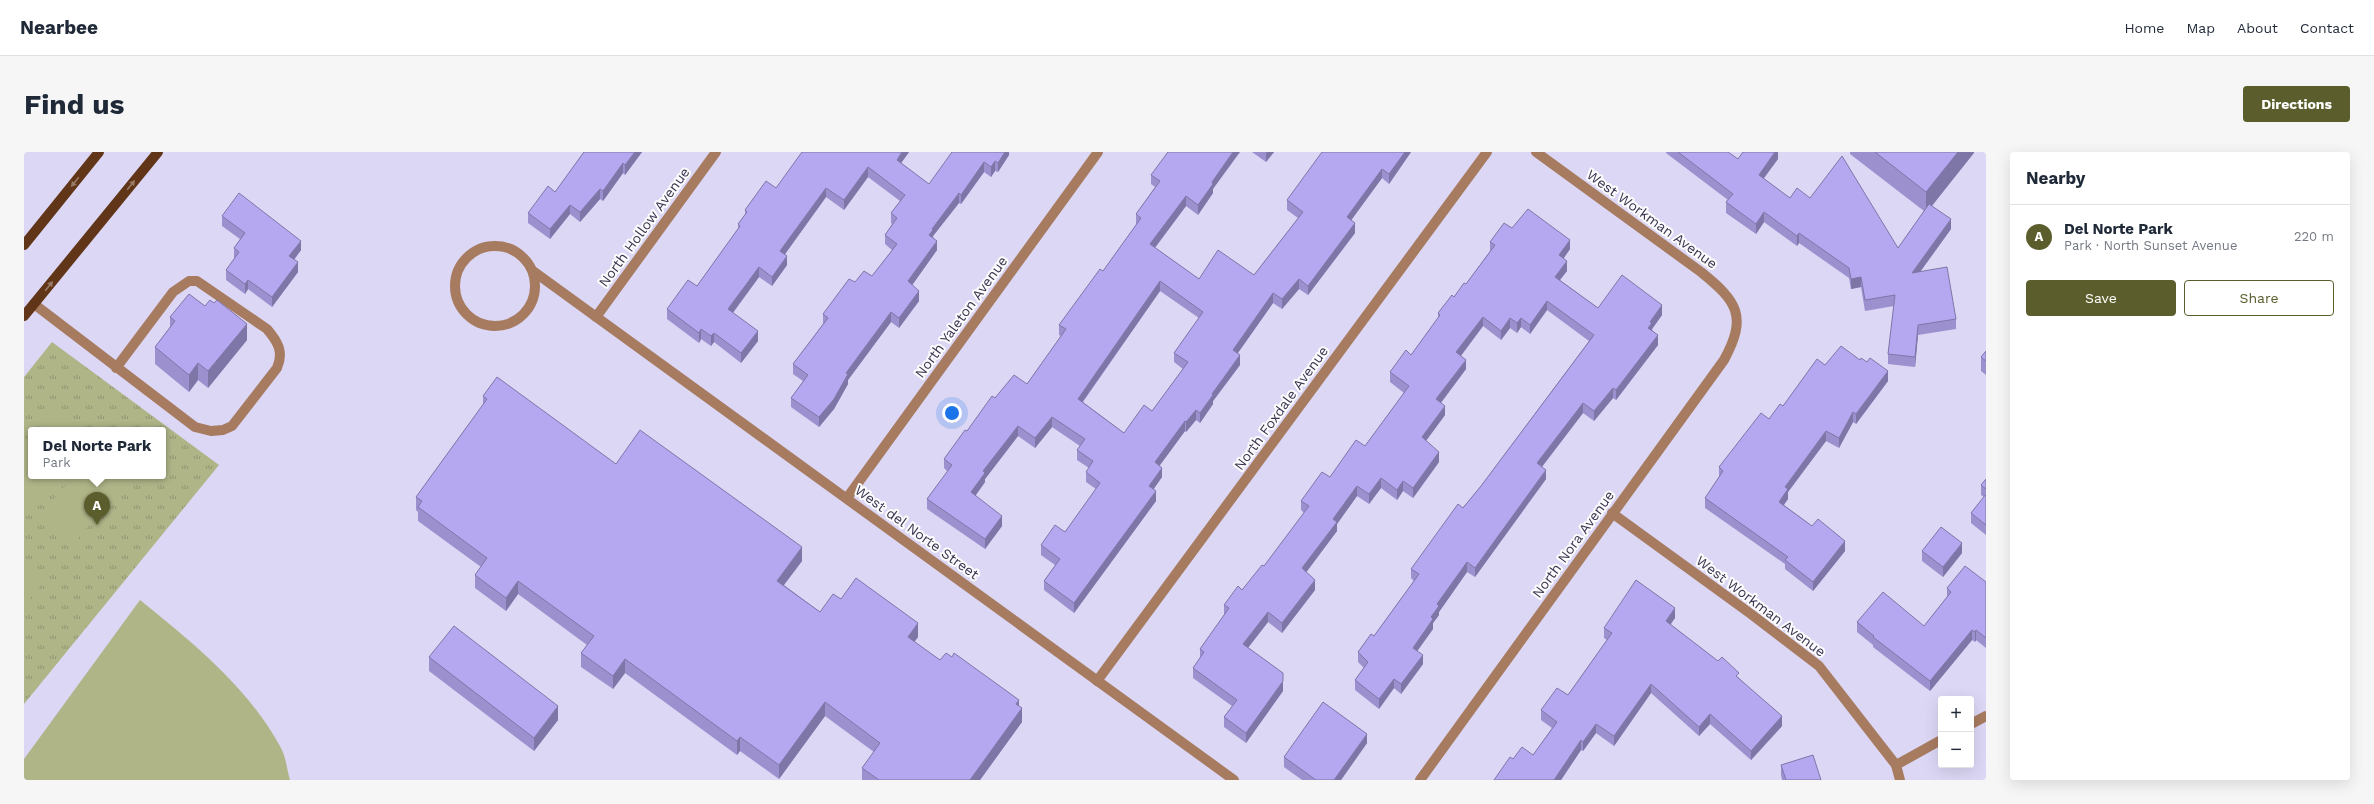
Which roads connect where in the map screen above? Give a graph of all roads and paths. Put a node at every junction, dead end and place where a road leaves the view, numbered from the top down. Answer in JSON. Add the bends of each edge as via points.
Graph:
{"nodes":[{"id":1,"x":99,"y":152,"type":"edge"},
{"id":2,"x":158,"y":152,"type":"edge"},
{"id":3,"x":716,"y":152,"type":"edge"},
{"id":4,"x":1098,"y":152,"type":"edge"},
{"id":5,"x":1487,"y":152,"type":"edge"},
{"id":6,"x":1536,"y":152,"type":"edge"},
{"id":7,"x":24,"y":245,"type":"edge"},
{"id":8,"x":532,"y":271,"type":"junction"},
{"id":9,"x":34,"y":304,"type":"junction"},
{"id":10,"x":24,"y":316,"type":"edge"},
{"id":11,"x":596,"y":318,"type":"junction"},
{"id":12,"x":1737,"y":320,"type":"joint"},
{"id":13,"x":116,"y":368,"type":"junction"},
{"id":14,"x":847,"y":498,"type":"junction"},
{"id":15,"x":1612,"y":512,"type":"junction"},
{"id":16,"x":1097,"y":681,"type":"junction"},
{"id":17,"x":1986,"y":716,"type":"edge"},
{"id":18,"x":1974,"y":722,"type":"edge"},
{"id":19,"x":1938,"y":742,"type":"edge"},
{"id":20,"x":1896,"y":765,"type":"junction"},
{"id":21,"x":1234,"y":780,"type":"edge"},
{"id":22,"x":1420,"y":780,"type":"edge"},
{"id":23,"x":1900,"y":780,"type":"edge"}],
"edges":[{"from":1,"to":7,"type":"main road","one_way":true},
{"from":9,"to":2,"type":"main road","one_way":true},
{"from":3,"to":11,"type":"street","name":"North Hollow Avenue"},
{"from":4,"to":14,"type":"street","name":"North Yaleton Avenue"},
{"from":5,"to":16,"type":"street","name":"North Foxdale Avenue"},
{"from":6,"to":12,"type":"street","name":"West Workman Avenue","via":[[1727,294]]},
{"from":8,"to":8,"type":"street","via":[[528,262],[513,250],[485,247],[469,255],[463,262],[455,278],[456,296],[464,312],[471,319],[488,326],[507,325],[529,308],[535,290]]},
{"from":8,"to":11,"type":"street","name":"West del Norte Street"},
{"from":9,"to":10,"type":"main road"},
{"from":9,"to":13,"type":"street"},
{"from":11,"to":14,"type":"street","name":"West del Norte Street"},
{"from":12,"to":15,"type":"street","name":"North Nora Avenue","via":[[1736,334],[1724,360]]},
{"from":13,"to":13,"type":"street","via":[[195,427],[211,431],[232,426],[277,368],[281,358],[276,340],[267,329],[197,281],[189,281],[173,292]]},
{"from":14,"to":16,"type":"street","name":"West del Norte Street"},
{"from":15,"to":20,"type":"street","name":"West Workman Avenue","via":[[1819,666]]},
{"from":15,"to":22,"type":"street","name":"North Nora Avenue"},
{"from":16,"to":21,"type":"street","name":"West del Norte Street"},
{"from":17,"to":18,"type":"street"},
{"from":19,"to":20,"type":"street"},
{"from":20,"to":23,"type":"street","name":"West Workman Avenue"}]}
